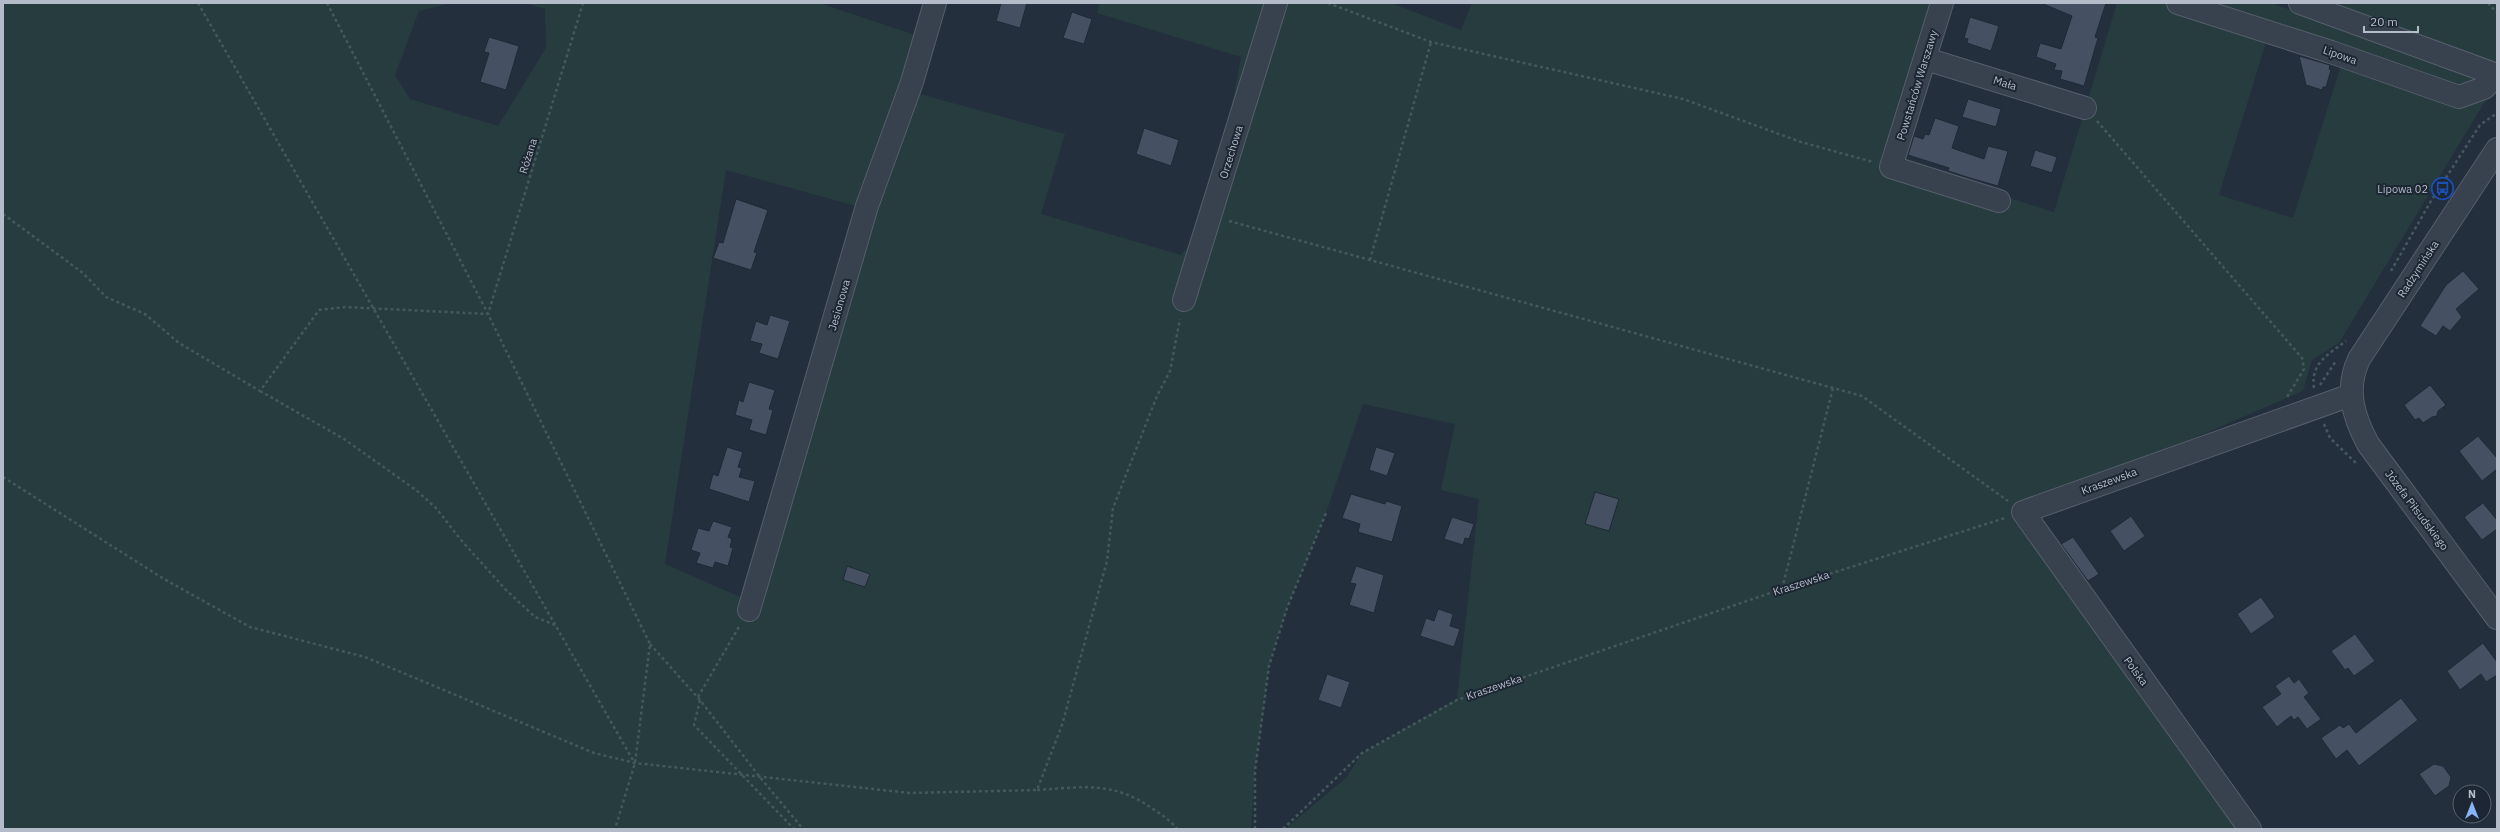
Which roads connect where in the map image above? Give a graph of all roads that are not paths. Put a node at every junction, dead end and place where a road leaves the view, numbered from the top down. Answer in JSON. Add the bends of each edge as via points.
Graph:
{"nodes":[{"id":1,"x":935,"y":3,"type":"edge"},
{"id":2,"x":1276,"y":3,"type":"edge"},
{"id":3,"x":1942,"y":3,"type":"edge"},
{"id":4,"x":2178,"y":3,"type":"edge"},
{"id":5,"x":2300,"y":3,"type":"edge"},
{"id":6,"x":1926,"y":59,"type":"junction"},
{"id":7,"x":2497,"y":75,"type":"edge"},
{"id":8,"x":2085,"y":108,"type":"road end"},
{"id":9,"x":2497,"y":149,"type":"edge"},
{"id":10,"x":1998,"y":201,"type":"dead end"},
{"id":11,"x":1184,"y":300,"type":"road end"},
{"id":12,"x":2351,"y":395,"type":"junction"},
{"id":13,"x":2023,"y":512,"type":"joint"},
{"id":14,"x":749,"y":610,"type":"road end"},
{"id":15,"x":2497,"y":618,"type":"edge"},
{"id":16,"x":2250,"y":829,"type":"edge"}],
"edges":[{"from":1,"to":14,"type":"street","name":"Jesionowa","via":[[912,82],[867,206]]},
{"from":2,"to":11,"type":"street","name":"Orzechowa"},
{"from":3,"to":6,"type":"street","name":"Powstańców Warszawy"},
{"from":4,"to":7,"type":"street","name":"Lipowa","via":[[2331,52],[2459,97],[2484,88]]},
{"from":5,"to":7,"type":"street","name":"Lipowa"},
{"from":6,"to":8,"type":"street","name":"Mała"},
{"from":6,"to":10,"type":"street","name":"Powstańców Warszawy","via":[[1891,167]]},
{"from":9,"to":12,"type":"street","name":"Radzymińska","via":[[2359,359],[2352,379]]},
{"from":12,"to":13,"type":"street","name":"Kraszewska","via":[[2313,395],[2289,416]]},
{"from":12,"to":15,"type":"street","name":"Józefa Piłsudskiego","via":[[2355,416],[2368,444]]},
{"from":13,"to":16,"type":"street","name":"Polska"}]}
